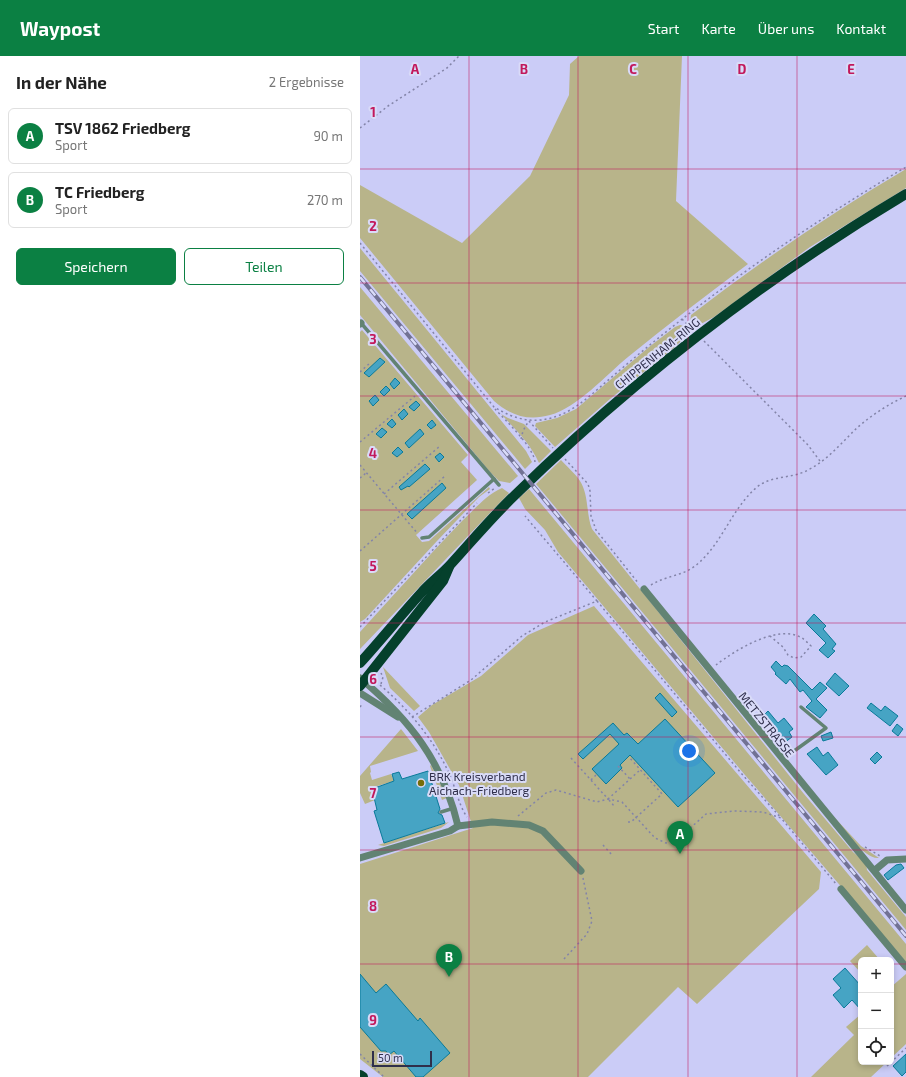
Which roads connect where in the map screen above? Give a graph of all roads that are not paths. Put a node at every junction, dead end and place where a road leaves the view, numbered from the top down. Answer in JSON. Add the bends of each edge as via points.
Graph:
{"nodes":[{"id":1,"x":906,"y":194,"type":"edge"},
{"id":2,"x":360,"y":323,"type":"edge"},
{"id":3,"x":494,"y":479,"type":"junction"},
{"id":4,"x":499,"y":485,"type":"road end"},
{"id":5,"x":422,"y":538,"type":"road end"},
{"id":6,"x":450,"y":565,"type":"junction"},
{"id":7,"x":644,"y":589,"type":"road end"},
{"id":8,"x":360,"y":663,"type":"edge"},
{"id":9,"x":361,"y":682,"type":"edge"},
{"id":10,"x":360,"y":693,"type":"edge"},
{"id":11,"x":800,"y":707,"type":"dead end"},
{"id":12,"x":406,"y":723,"type":"junction"},
{"id":13,"x":782,"y":760,"type":"junction"},
{"id":14,"x":454,"y":808,"type":"junction"},
{"id":15,"x":441,"y":812,"type":"dead end"},
{"id":16,"x":458,"y":826,"type":"junction"},
{"id":17,"x":360,"y":858,"type":"edge"},
{"id":18,"x":906,"y":859,"type":"edge"},
{"id":19,"x":875,"y":870,"type":"junction"},
{"id":20,"x":581,"y":871,"type":"road end"},
{"id":21,"x":841,"y":889,"type":"road end"},
{"id":22,"x":906,"y":910,"type":"edge"},
{"id":23,"x":906,"y":967,"type":"edge"},
{"id":24,"x":360,"y":1075,"type":"edge"},
{"id":25,"x":363,"y":1077,"type":"edge"}],
"edges":[{"from":1,"to":6,"type":"main road","name":"CHIPPENHAM-RING","via":[[799,262],[699,336],[620,400],[492,517]]},
{"from":2,"to":3,"type":"lane"},
{"from":3,"to":4,"type":"lane"},
{"from":3,"to":5,"type":"lane","via":[[429,537]]},
{"from":6,"to":8,"type":"main road","name":"CHIPPENHAM-RING","via":[[436,576]]},
{"from":6,"to":9,"type":"main road","name":"CHIPPENHAM-RING","via":[[443,581]]},
{"from":7,"to":13,"type":"street","name":"METZSTRASSE"},
{"from":9,"to":12,"type":"street","via":[[375,691]]},
{"from":10,"to":12,"type":"street"},
{"from":11,"to":13,"type":"lane","via":[[826,728]]},
{"from":12,"to":14,"type":"street","via":[[431,756]]},
{"from":13,"to":19,"type":"street","name":"METZSTRASSE"},
{"from":14,"to":15,"type":"lane"},
{"from":14,"to":16,"type":"street"},
{"from":16,"to":17,"type":"street","via":[[450,831]]},
{"from":16,"to":20,"type":"street","via":[[492,822],[529,825],[543,831]]},
{"from":18,"to":19,"type":"street","via":[[887,860]]},
{"from":19,"to":22,"type":"street","name":"METZSTRASSE"},
{"from":21,"to":23,"type":"street"},
{"from":24,"to":25,"type":"main road"}]}
